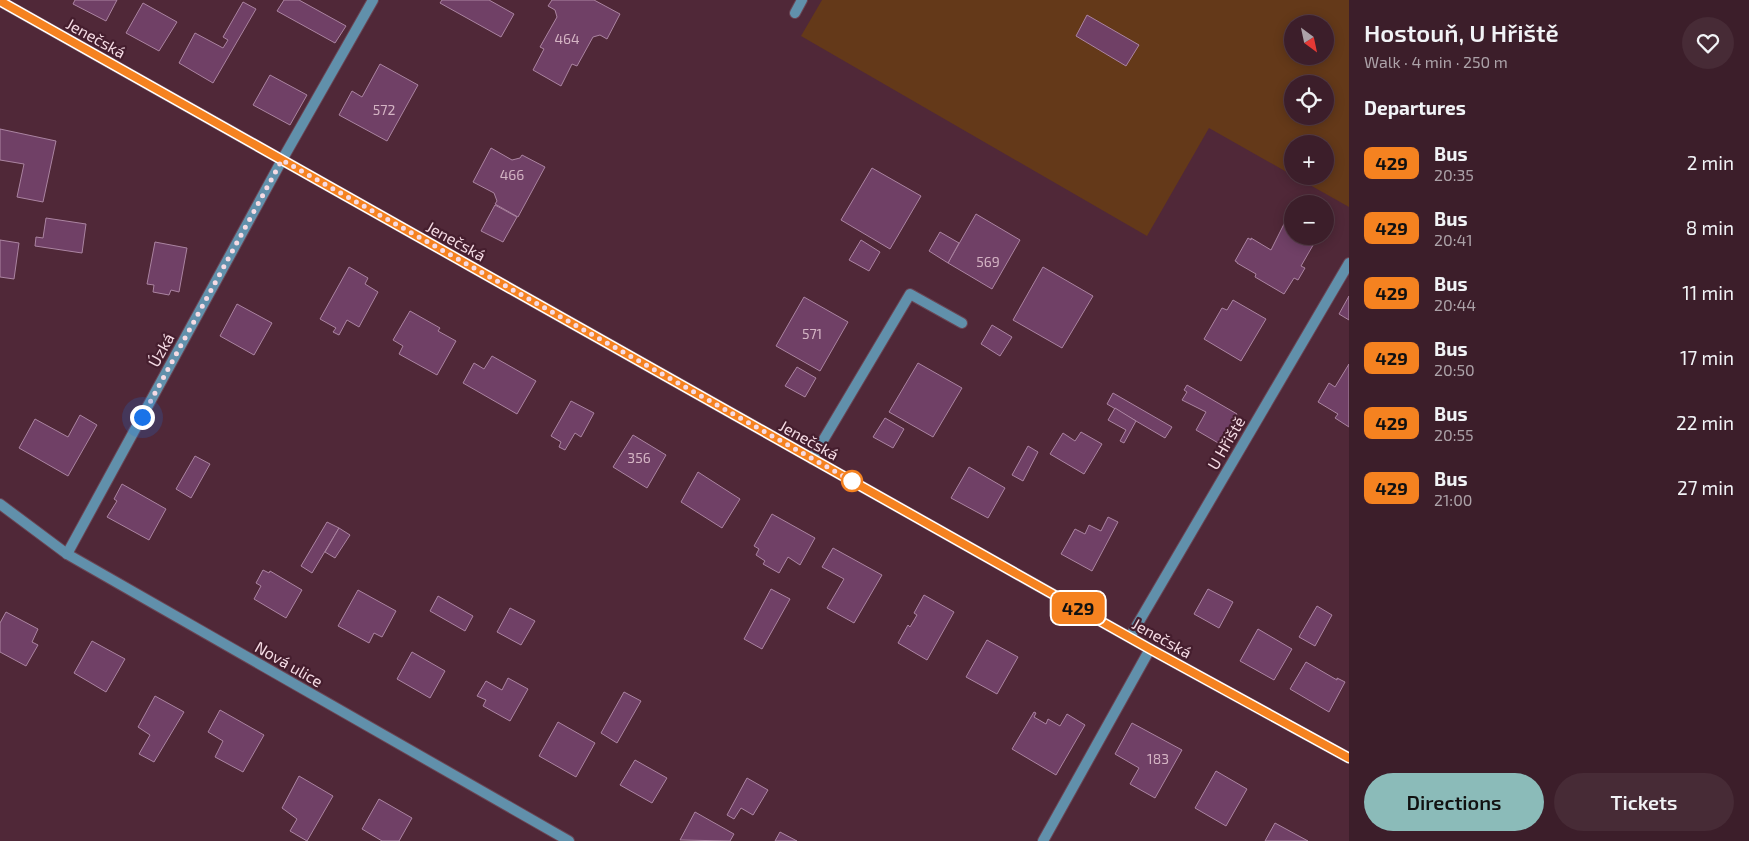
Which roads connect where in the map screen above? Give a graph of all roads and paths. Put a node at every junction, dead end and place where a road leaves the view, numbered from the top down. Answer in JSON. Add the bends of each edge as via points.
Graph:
{"nodes":[{"id":1,"x":373,"y":0,"type":"edge"},
{"id":2,"x":802,"y":0,"type":"edge"},
{"id":3,"x":0,"y":1,"type":"edge"},
{"id":4,"x":795,"y":13,"type":"dead end"},
{"id":5,"x":282,"y":160,"type":"junction"},
{"id":6,"x":1349,"y":263,"type":"edge"},
{"id":7,"x":962,"y":323,"type":"dead end"},
{"id":8,"x":812,"y":459,"type":"junction"},
{"id":9,"x":0,"y":504,"type":"edge"},
{"id":10,"x":66,"y":554,"type":"junction"},
{"id":11,"x":1130,"y":637,"type":"junction"},
{"id":12,"x":1150,"y":649,"type":"junction"},
{"id":13,"x":1349,"y":758,"type":"edge"},
{"id":14,"x":569,"y":841,"type":"edge"},
{"id":15,"x":1043,"y":841,"type":"edge"}],
"edges":[{"from":1,"to":5,"type":"street"},
{"from":2,"to":4,"type":"street"},
{"from":3,"to":5,"type":"street","name":"Jenečská"},
{"from":5,"to":8,"type":"street","name":"Jenečská"},
{"from":5,"to":10,"type":"street","name":"Úzká"},
{"from":6,"to":11,"type":"street","name":"U Hřiště"},
{"from":7,"to":8,"type":"street","via":[[910,294]]},
{"from":8,"to":11,"type":"street","name":"Jenečská"},
{"from":9,"to":10,"type":"street","name":"Nová ulice"},
{"from":10,"to":14,"type":"street","name":"Nová ulice"},
{"from":11,"to":12,"type":"street","name":"Jenečská"},
{"from":12,"to":13,"type":"street","name":"Jenečská"},
{"from":12,"to":15,"type":"street"}]}
